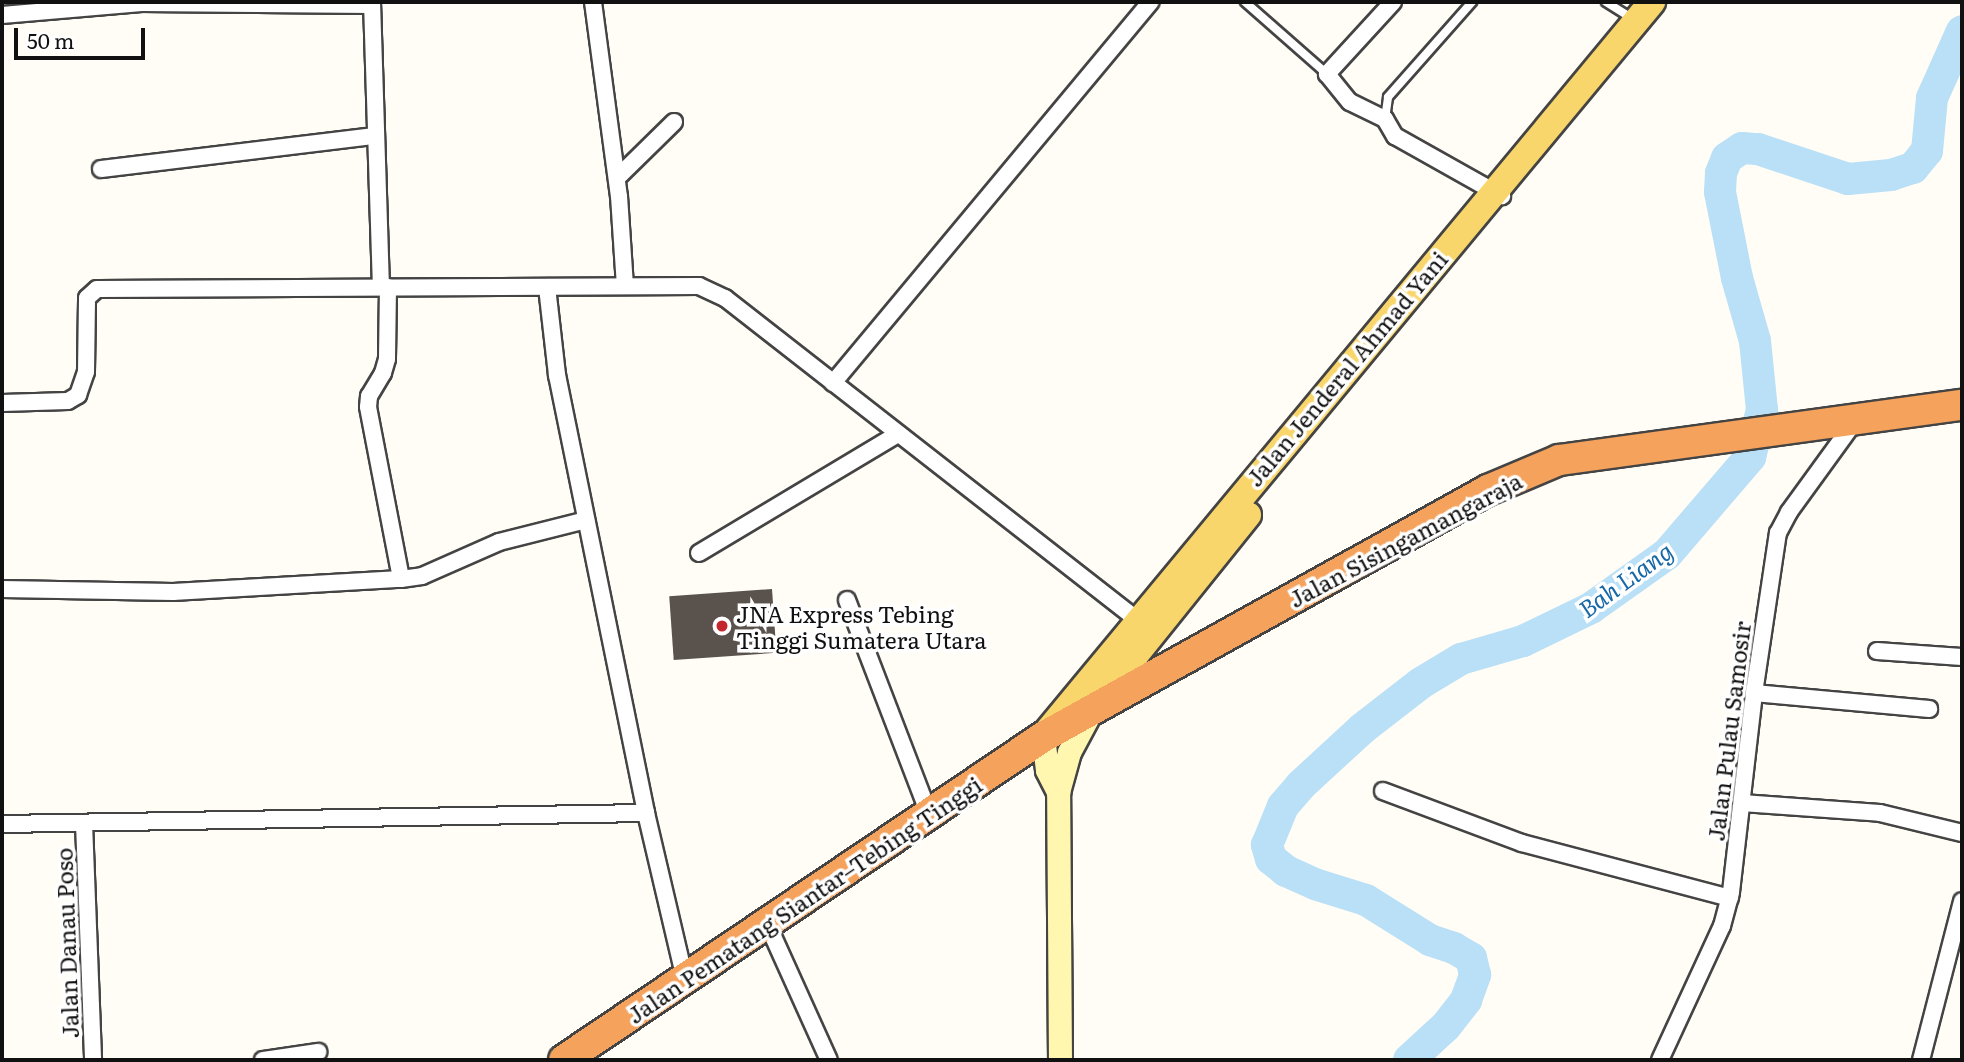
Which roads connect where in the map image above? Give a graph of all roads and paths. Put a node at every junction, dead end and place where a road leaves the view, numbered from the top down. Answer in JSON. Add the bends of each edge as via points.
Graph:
{"nodes":[{"id":1,"x":593,"y":2,"type":"edge"},
{"id":2,"x":1150,"y":2,"type":"edge"},
{"id":3,"x":1245,"y":2,"type":"edge"},
{"id":4,"x":1393,"y":2,"type":"edge"},
{"id":5,"x":1472,"y":2,"type":"edge"},
{"id":6,"x":1606,"y":2,"type":"edge"},
{"id":7,"x":1663,"y":2,"type":"edge"},
{"id":8,"x":372,"y":3,"type":"edge"},
{"id":9,"x":2,"y":15,"type":"edge"},
{"id":10,"x":1644,"y":17,"type":"edge"},
{"id":11,"x":1326,"y":74,"type":"junction"},
{"id":12,"x":1385,"y":119,"type":"junction"},
{"id":13,"x":674,"y":122,"type":"dead end"},
{"id":14,"x":375,"y":136,"type":"junction"},
{"id":15,"x":102,"y":170,"type":"dead end"},
{"id":16,"x":617,"y":178,"type":"junction"},
{"id":17,"x":1499,"y":194,"type":"junction"},
{"id":18,"x":625,"y":286,"type":"junction"},
{"id":19,"x":384,"y":287,"type":"junction"},
{"id":20,"x":547,"y":287,"type":"junction"},
{"id":21,"x":833,"y":383,"type":"junction"},
{"id":22,"x":2,"y":403,"type":"edge"},
{"id":23,"x":1962,"y":405,"type":"edge"},
{"id":24,"x":1857,"y":419,"type":"junction"},
{"id":25,"x":898,"y":434,"type":"junction"},
{"id":26,"x":586,"y":520,"type":"junction"},
{"id":27,"x":699,"y":553,"type":"dead end"},
{"id":28,"x":401,"y":579,"type":"junction"},
{"id":29,"x":2,"y":589,"type":"edge"},
{"id":30,"x":847,"y":600,"type":"dead end"},
{"id":31,"x":1145,"y":626,"type":"junction"},
{"id":32,"x":1877,"y":651,"type":"dead end"},
{"id":33,"x":1962,"y":657,"type":"edge"},
{"id":34,"x":1754,"y":693,"type":"junction"},
{"id":35,"x":1929,"y":709,"type":"dead end"},
{"id":36,"x":1091,"y":711,"type":"junction"},
{"id":37,"x":1043,"y":737,"type":"junction"},
{"id":38,"x":1383,"y":791,"type":"dead end"},
{"id":39,"x":1058,"y":792,"type":"junction"},
{"id":40,"x":1742,"y":803,"type":"junction"},
{"id":41,"x":646,"y":813,"type":"junction"},
{"id":42,"x":929,"y":814,"type":"junction"},
{"id":43,"x":84,"y":823,"type":"junction"},
{"id":44,"x":2,"y":824,"type":"edge"},
{"id":45,"x":1962,"y":833,"type":"edge"},
{"id":46,"x":1730,"y":898,"type":"junction"},
{"id":47,"x":1962,"y":901,"type":"edge"},
{"id":48,"x":767,"y":923,"type":"junction"},
{"id":49,"x":1958,"y":935,"type":"edge"},
{"id":50,"x":685,"y":979,"type":"junction"},
{"id":51,"x":318,"y":1052,"type":"dead end"},
{"id":52,"x":93,"y":1060,"type":"edge"},
{"id":53,"x":263,"y":1060,"type":"edge"},
{"id":54,"x":564,"y":1060,"type":"edge"},
{"id":55,"x":828,"y":1060,"type":"edge"},
{"id":56,"x":1060,"y":1060,"type":"edge"},
{"id":57,"x":1660,"y":1060,"type":"edge"},
{"id":58,"x":1921,"y":1060,"type":"edge"}],
"edges":[{"from":1,"to":16,"type":"street"},
{"from":2,"to":21,"type":"street"},
{"from":3,"to":11,"type":"lane"},
{"from":4,"to":11,"type":"street"},
{"from":5,"to":12,"type":"lane","via":[[1388,97]]},
{"from":6,"to":10,"type":"lane"},
{"from":7,"to":10,"type":"main road","name":"Jalan Jenderal Ahmad Yani"},
{"from":8,"to":9,"type":"street","via":[[141,3]]},
{"from":8,"to":14,"type":"street"},
{"from":10,"to":17,"type":"main road","name":"Jalan Jenderal Ahmad Yani"},
{"from":11,"to":12,"type":"street","via":[[1350,102]]},
{"from":12,"to":17,"type":"street","via":[[1395,136]]},
{"from":13,"to":16,"type":"street"},
{"from":14,"to":15,"type":"street"},
{"from":14,"to":19,"type":"street"},
{"from":16,"to":18,"type":"street"},
{"from":17,"to":31,"type":"main road","name":"Jalan Jenderal Ahmad Yani"},
{"from":18,"to":20,"type":"street"},
{"from":18,"to":21,"type":"street","via":[[699,286],[715,291]]},
{"from":19,"to":20,"type":"street"},
{"from":19,"to":22,"type":"street","via":[[97,289],[87,299],[86,372],[78,395],[68,401]]},
{"from":19,"to":28,"type":"street","via":[[387,359],[368,407]]},
{"from":20,"to":26,"type":"street","via":[[557,375]]},
{"from":21,"to":25,"type":"street"},
{"from":23,"to":24,"type":"highway","name":"Jalan Sisingamangaraja"},
{"from":24,"to":34,"type":"street","name":"Jalan Pulau Samosir","via":[[1777,533]]},
{"from":24,"to":36,"type":"highway","name":"Jalan Sisingamangaraja","via":[[1559,460],[1488,489]]},
{"from":25,"to":27,"type":"street"},
{"from":25,"to":31,"type":"street"},
{"from":26,"to":28,"type":"street","via":[[499,542],[422,576]]},
{"from":26,"to":41,"type":"street"},
{"from":28,"to":29,"type":"street","via":[[173,592]]},
{"from":30,"to":42,"type":"street"},
{"from":31,"to":36,"type":"main road","name":"Jalan Jenderal Ahmad Yani"},
{"from":31,"to":37,"type":"main road","name":"Jalan Jenderal Ahmad Yani"},
{"from":32,"to":33,"type":"street"},
{"from":34,"to":35,"type":"street"},
{"from":34,"to":40,"type":"street","name":"Jalan Pulau Samosir"},
{"from":36,"to":37,"type":"highway","name":"Jalan Sisingamangaraja"},
{"from":36,"to":39,"type":"street","via":[[1069,752]]},
{"from":37,"to":39,"type":"street","via":[[1046,769]]},
{"from":37,"to":42,"type":"highway","name":"Jalan Pematang Siantar–Tebing Tinggi"},
{"from":38,"to":46,"type":"street","via":[[1522,843]]},
{"from":39,"to":56,"type":"street"},
{"from":40,"to":45,"type":"street","via":[[1880,813]]},
{"from":40,"to":46,"type":"street","name":"Jalan Pulau Samosir"},
{"from":41,"to":43,"type":"street"},
{"from":41,"to":50,"type":"street"},
{"from":42,"to":48,"type":"highway","name":"Jalan Pematang Siantar–Tebing Tinggi"},
{"from":43,"to":44,"type":"street"},
{"from":43,"to":52,"type":"street","name":"Jalan Danau Poso"},
{"from":46,"to":57,"type":"street","name":"Jalan Pulau Samosir","via":[[1722,926]]},
{"from":47,"to":49,"type":"street"},
{"from":48,"to":50,"type":"highway","name":"Jalan Pematang Siantar–Tebing Tinggi"},
{"from":48,"to":55,"type":"street"},
{"from":49,"to":58,"type":"street"},
{"from":50,"to":54,"type":"highway","name":"Jalan Pematang Siantar–Tebing Tinggi"},
{"from":51,"to":53,"type":"street"}]}
